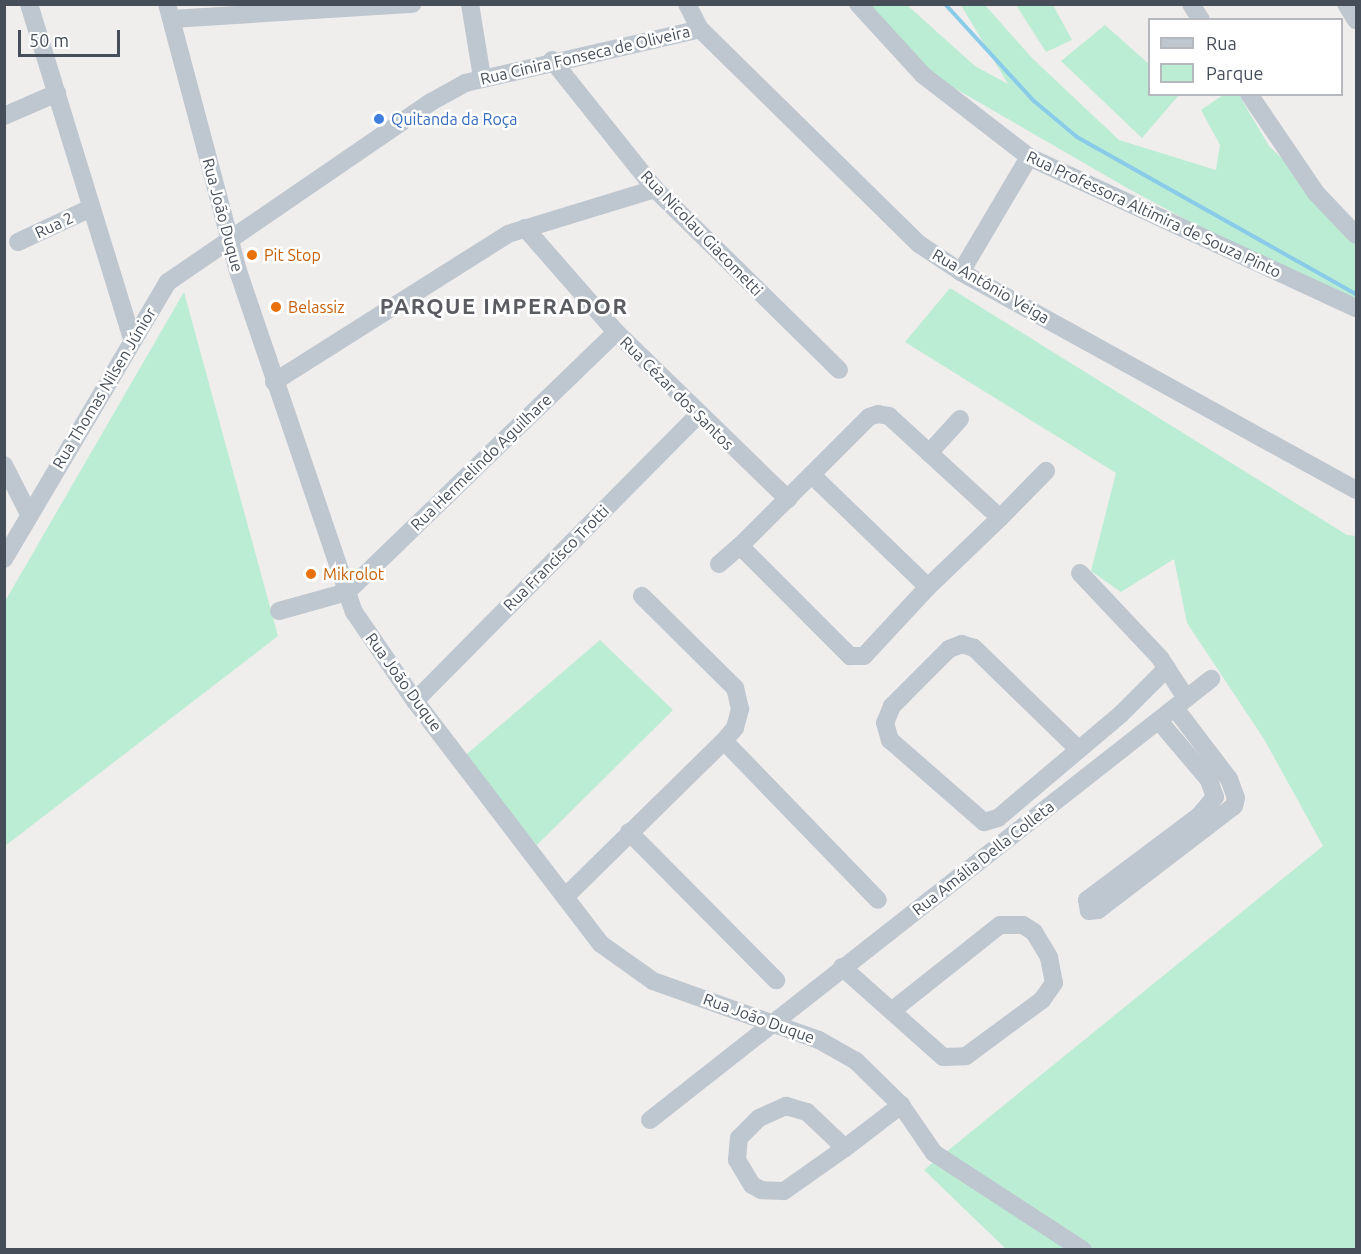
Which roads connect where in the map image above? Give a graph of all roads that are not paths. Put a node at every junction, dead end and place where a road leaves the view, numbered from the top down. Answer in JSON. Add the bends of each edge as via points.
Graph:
{"nodes":[{"id":1,"x":29,"y":4,"type":"edge"},
{"id":2,"x":412,"y":4,"type":"edge"},
{"id":3,"x":470,"y":4,"type":"edge"},
{"id":4,"x":687,"y":4,"type":"edge"},
{"id":5,"x":858,"y":4,"type":"edge"},
{"id":6,"x":1191,"y":4,"type":"edge"},
{"id":7,"x":1346,"y":4,"type":"edge"},
{"id":8,"x":170,"y":12,"type":"edge"},
{"id":9,"x":1200,"y":18,"type":"edge"},
{"id":10,"x":1356,"y":20,"type":"edge"},
{"id":11,"x":700,"y":29,"type":"junction"},
{"id":12,"x":552,"y":60,"type":"junction"},
{"id":13,"x":482,"y":76,"type":"junction"},
{"id":14,"x":57,"y":93,"type":"junction"},
{"id":15,"x":1250,"y":96,"type":"edge"},
{"id":16,"x":4,"y":116,"type":"edge"},
{"id":17,"x":1029,"y":156,"type":"junction"},
{"id":18,"x":655,"y":189,"type":"junction"},
{"id":19,"x":91,"y":208,"type":"junction"},
{"id":20,"x":525,"y":228,"type":"junction"},
{"id":21,"x":1356,"y":236,"type":"edge"},
{"id":22,"x":230,"y":240,"type":"junction"},
{"id":23,"x":18,"y":242,"type":"dead end"},
{"id":24,"x":961,"y":272,"type":"junction"},
{"id":25,"x":1356,"y":308,"type":"edge"},
{"id":26,"x":616,"y":332,"type":"junction"},
{"id":27,"x":132,"y":339,"type":"junction"},
{"id":28,"x":839,"y":370,"type":"dead end"},
{"id":29,"x":274,"y":382,"type":"junction"},
{"id":30,"x":698,"y":416,"type":"junction"},
{"id":31,"x":960,"y":419,"type":"dead end"},
{"id":32,"x":929,"y":453,"type":"junction"},
{"id":33,"x":4,"y":465,"type":"edge"},
{"id":34,"x":1046,"y":471,"type":"dead end"},
{"id":35,"x":814,"y":477,"type":"junction"},
{"id":36,"x":1356,"y":490,"type":"edge"},
{"id":37,"x":788,"y":499,"type":"junction"},
{"id":38,"x":29,"y":514,"type":"junction"},
{"id":39,"x":1000,"y":518,"type":"junction"},
{"id":40,"x":740,"y":546,"type":"junction"},
{"id":41,"x":4,"y":559,"type":"edge"},
{"id":42,"x":719,"y":564,"type":"dead end"},
{"id":43,"x":1080,"y":573,"type":"dead end"},
{"id":44,"x":928,"y":587,"type":"junction"},
{"id":45,"x":347,"y":592,"type":"junction"},
{"id":46,"x":642,"y":596,"type":"dead end"},
{"id":47,"x":279,"y":611,"type":"dead end"},
{"id":48,"x":1167,"y":668,"type":"junction"},
{"id":49,"x":1211,"y":679,"type":"dead end"},
{"id":50,"x":416,"y":700,"type":"junction"},
{"id":51,"x":1181,"y":703,"type":"junction"},
{"id":52,"x":1159,"y":720,"type":"junction"},
{"id":53,"x":724,"y":741,"type":"junction"},
{"id":54,"x":1077,"y":748,"type":"junction"},
{"id":55,"x":629,"y":832,"type":"junction"},
{"id":56,"x":563,"y":891,"type":"junction"},
{"id":57,"x":878,"y":900,"type":"dead end"},
{"id":58,"x":842,"y":967,"type":"junction"},
{"id":59,"x":776,"y":980,"type":"dead end"},
{"id":60,"x":894,"y":1009,"type":"junction"},
{"id":61,"x":772,"y":1022,"type":"junction"},
{"id":62,"x":901,"y":1106,"type":"junction"},
{"id":63,"x":650,"y":1120,"type":"dead end"},
{"id":64,"x":845,"y":1148,"type":"junction"},
{"id":65,"x":1083,"y":1250,"type":"edge"}],
"edges":[{"from":1,"to":14,"type":"street"},
{"from":2,"to":8,"type":"street"},
{"from":3,"to":13,"type":"street"},
{"from":4,"to":11,"type":"street","name":"Rua Antônio Veiga"},
{"from":5,"to":17,"type":"street","name":"Rua Professora Altimira de Souza Pinto","via":[[923,75]]},
{"from":6,"to":9,"type":"street"},
{"from":7,"to":10,"type":"street"},
{"from":8,"to":22,"type":"street","name":"Rua João Duque"},
{"from":11,"to":12,"type":"street","name":"Rua Cinira Fonseca de Oliveira"},
{"from":11,"to":24,"type":"street","name":"Rua Antônio Veiga","via":[[919,244]]},
{"from":12,"to":13,"type":"street","name":"Rua Cinira Fonseca de Oliveira"},
{"from":12,"to":18,"type":"street","name":"Rua Nicolau Giacometti"},
{"from":13,"to":22,"type":"street","name":"Rua Cinira Fonseca de Oliveira","via":[[431,102]]},
{"from":14,"to":16,"type":"street"},
{"from":14,"to":19,"type":"street"},
{"from":15,"to":21,"type":"street","via":[[1316,193]]},
{"from":17,"to":24,"type":"street"},
{"from":17,"to":25,"type":"street","name":"Rua Professora Altimira de Souza Pinto"},
{"from":18,"to":20,"type":"street"},
{"from":18,"to":28,"type":"street","name":"Rua Nicolau Giacometti"},
{"from":19,"to":23,"type":"street","name":"Rua 2"},
{"from":19,"to":27,"type":"street"},
{"from":20,"to":26,"type":"street","name":"Rua Cézar dos Santos"},
{"from":20,"to":29,"type":"street","via":[[508,234]]},
{"from":22,"to":27,"type":"street","name":"Rua Thomas Nilsen Júnior","via":[[168,282]]},
{"from":22,"to":29,"type":"street","name":"Rua João Duque"},
{"from":24,"to":36,"type":"street","name":"Rua Antônio Veiga"},
{"from":26,"to":30,"type":"street","name":"Rua Cézar dos Santos"},
{"from":26,"to":45,"type":"street","name":"Rua Hermelindo Aguilhare"},
{"from":27,"to":38,"type":"street","name":"Rua Thomas Nilsen Júnior"},
{"from":29,"to":45,"type":"street","name":"Rua João Duque"},
{"from":30,"to":37,"type":"street","name":"Rua Cézar dos Santos"},
{"from":30,"to":50,"type":"street","name":"Rua Francisco Trotti"},
{"from":31,"to":32,"type":"street"},
{"from":32,"to":35,"type":"street","via":[[889,416],[878,414],[869,417]]},
{"from":32,"to":39,"type":"street"},
{"from":33,"to":38,"type":"street"},
{"from":34,"to":39,"type":"street"},
{"from":35,"to":37,"type":"street"},
{"from":35,"to":44,"type":"street"},
{"from":37,"to":40,"type":"street"},
{"from":38,"to":41,"type":"street","name":"Rua Thomas Nilsen Júnior"},
{"from":39,"to":44,"type":"street"},
{"from":40,"to":42,"type":"street"},
{"from":40,"to":44,"type":"street","via":[[856,658],[864,656]]},
{"from":43,"to":48,"type":"street"},
{"from":45,"to":47,"type":"street"},
{"from":45,"to":50,"type":"street","name":"Rua João Duque","via":[[354,612]]},
{"from":46,"to":53,"type":"street","via":[[735,688],[740,709],[735,728]]},
{"from":48,"to":51,"type":"street"},
{"from":48,"to":54,"type":"street","via":[[1121,714]]},
{"from":49,"to":51,"type":"street","name":"Rua Amália Della Colleta"},
{"from":50,"to":56,"type":"street","name":"Rua João Duque"},
{"from":51,"to":52,"type":"street","name":"Rua Amália Della Colleta"},
{"from":51,"to":52,"type":"street","via":[[1229,779],[1236,798],[1234,806],[1098,910],[1089,911],[1087,900],[1199,816],[1215,797],[1209,780]]},
{"from":52,"to":58,"type":"street","name":"Rua Amália Della Colleta"},
{"from":53,"to":55,"type":"street"},
{"from":53,"to":57,"type":"street"},
{"from":54,"to":54,"type":"street","via":[[974,648],[962,644],[949,649],[892,706],[885,723],[890,740],[984,822],[998,818]]},
{"from":55,"to":56,"type":"street"},
{"from":55,"to":59,"type":"street"},
{"from":56,"to":61,"type":"street","name":"Rua João Duque","via":[[602,944],[653,981]]},
{"from":58,"to":60,"type":"street"},
{"from":58,"to":61,"type":"street","name":"Rua Amália Della Colleta"},
{"from":60,"to":60,"type":"street","via":[[1000,925],[1023,925],[1034,932],[1049,957],[1054,982],[1042,1000],[966,1056],[944,1057]]},
{"from":61,"to":62,"type":"street","name":"Rua João Duque","via":[[819,1040],[856,1061]]},
{"from":61,"to":63,"type":"street","name":"Rua Amália Della Colleta"},
{"from":62,"to":64,"type":"street"},
{"from":62,"to":65,"type":"street","name":"Rua João Duque","via":[[948,1164]]},
{"from":64,"to":64,"type":"street","via":[[807,1112],[786,1106],[754,1122],[739,1138],[736,1150],[752,1185],[774,1193],[793,1186]]}]}
